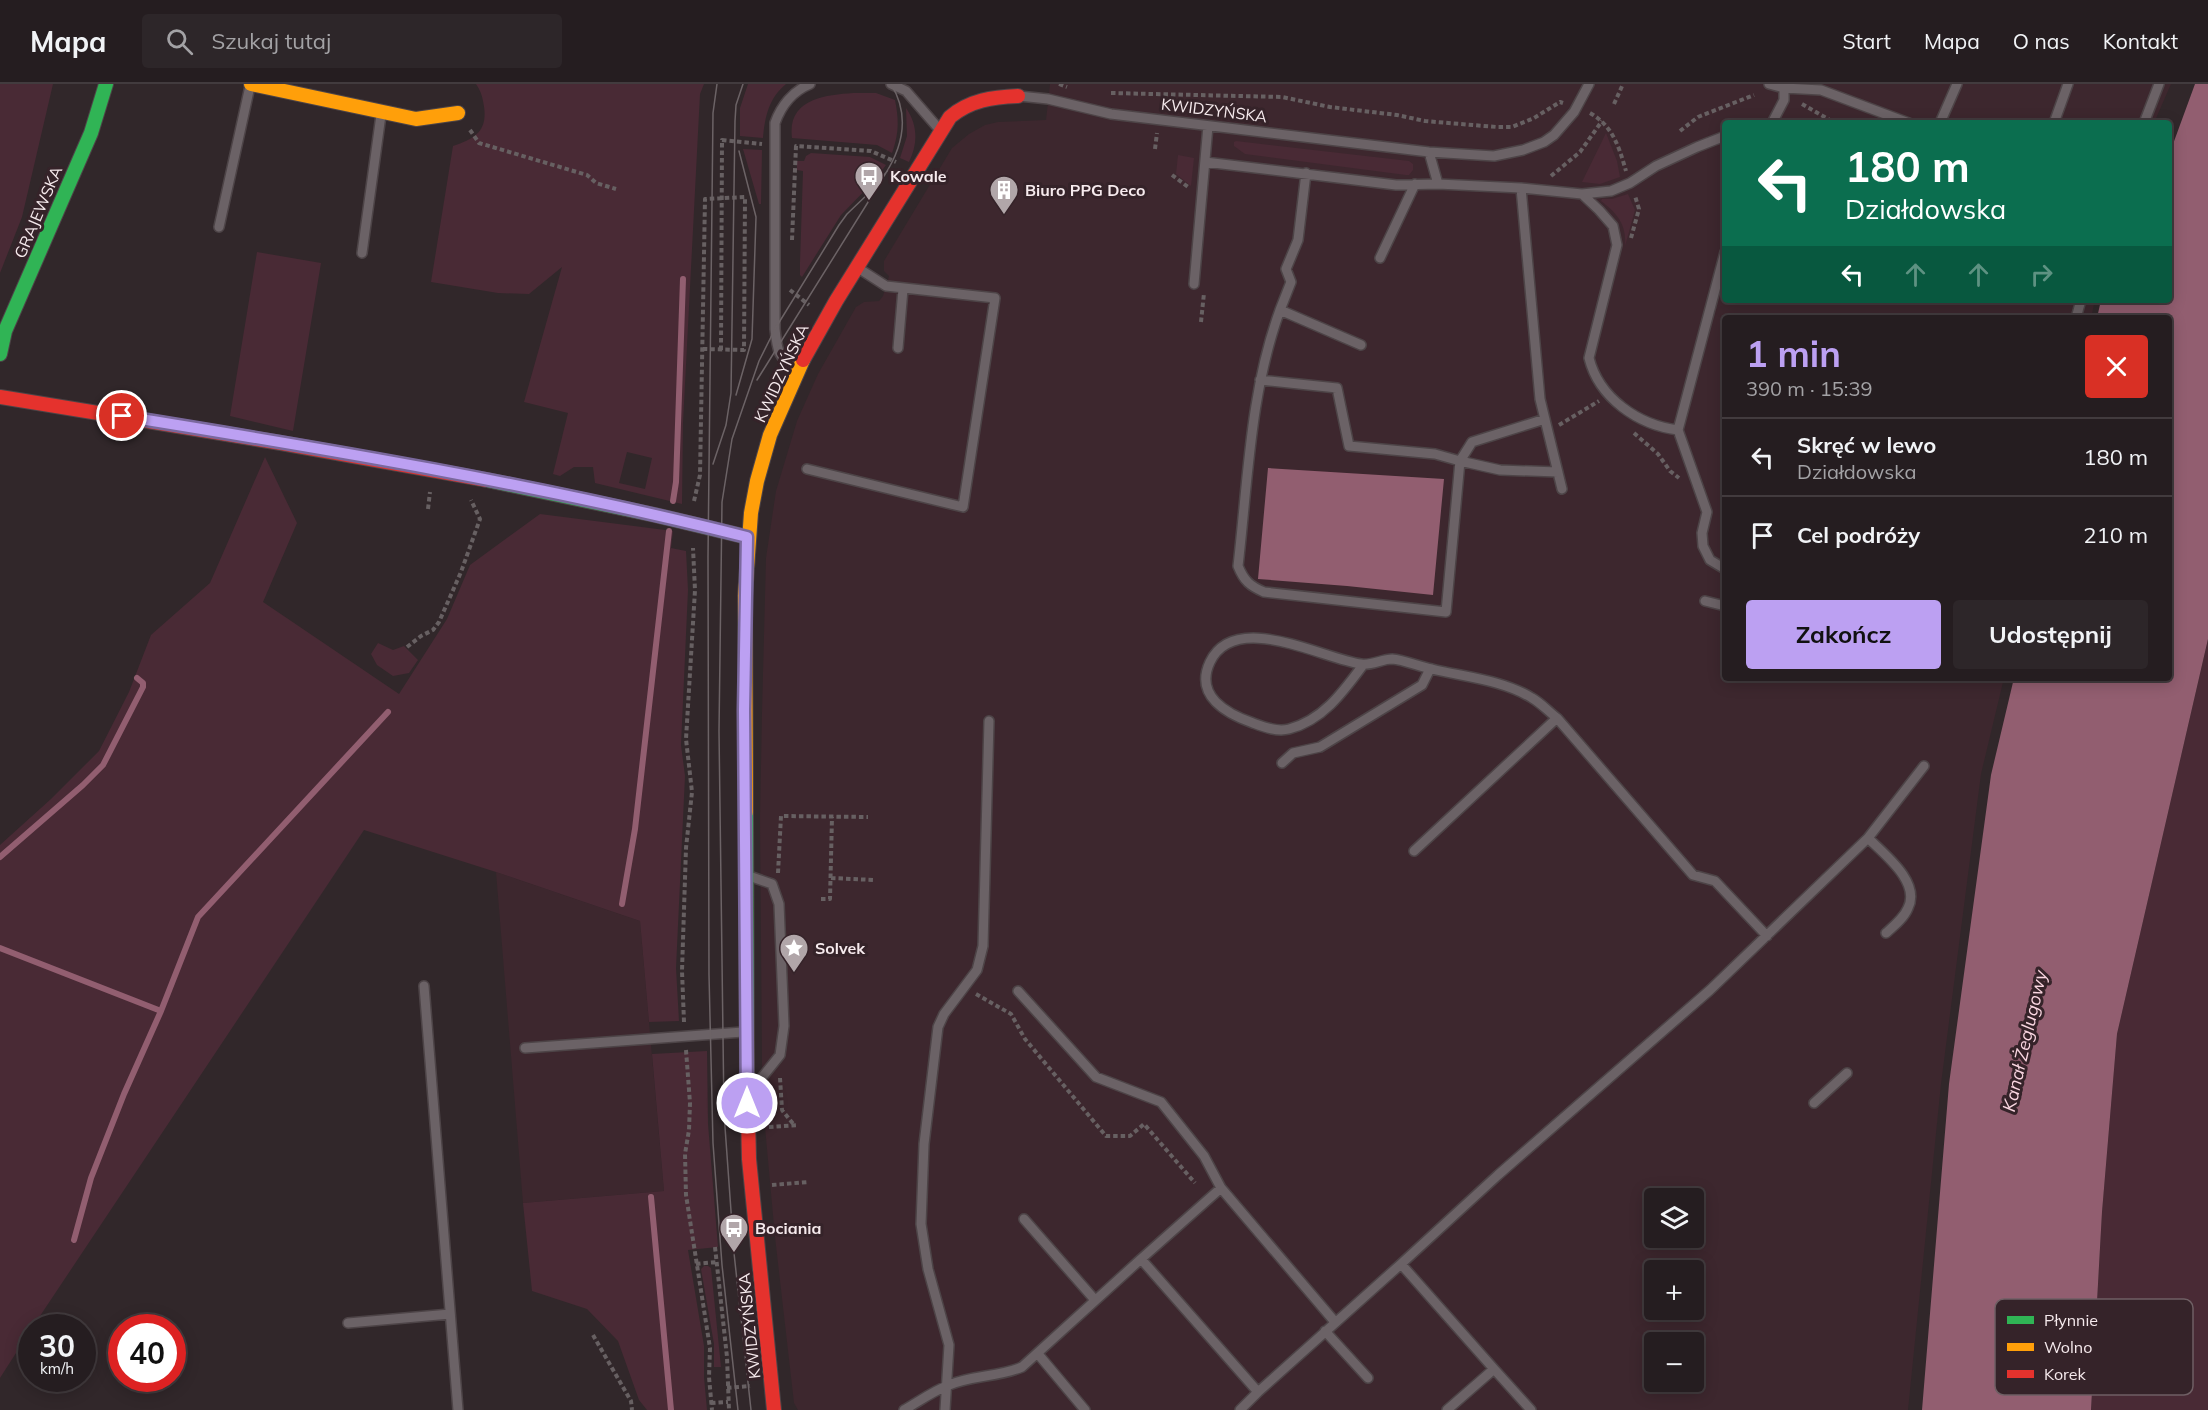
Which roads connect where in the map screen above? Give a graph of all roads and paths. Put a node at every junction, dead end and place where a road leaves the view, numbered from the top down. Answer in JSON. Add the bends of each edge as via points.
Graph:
{"nodes":[{"id":1,"x":106,"y":84,"type":"edge"},
{"id":2,"x":251,"y":84,"type":"edge"},
{"id":3,"x":810,"y":84,"type":"edge"},
{"id":4,"x":891,"y":84,"type":"edge"},
{"id":5,"x":1589,"y":84,"type":"edge"},
{"id":6,"x":1623,"y":84,"type":"edge"},
{"id":7,"x":1769,"y":84,"type":"edge"},
{"id":8,"x":1957,"y":84,"type":"edge"},
{"id":9,"x":2068,"y":84,"type":"edge"},
{"id":10,"x":2159,"y":84,"type":"edge"},
{"id":11,"x":1784,"y":88,"type":"junction"},
{"id":12,"x":1018,"y":90,"type":"edge"},
{"id":13,"x":1111,"y":93,"type":"dead end"},
{"id":14,"x":1754,"y":95,"type":"dead end"},
{"id":15,"x":1564,"y":103,"type":"dead end"},
{"id":16,"x":1799,"y":103,"type":"dead end"},
{"id":17,"x":1614,"y":104,"type":"dead end"},
{"id":18,"x":382,"y":112,"type":"junction"},
{"id":19,"x":458,"y":113,"type":"joint"},
{"id":20,"x":1590,"y":113,"type":"dead end"},
{"id":21,"x":1774,"y":120,"type":"edge"},
{"id":22,"x":1830,"y":120,"type":"edge"},
{"id":23,"x":1901,"y":120,"type":"edge"},
{"id":24,"x":1941,"y":120,"type":"edge"},
{"id":25,"x":2055,"y":120,"type":"edge"},
{"id":26,"x":2145,"y":120,"type":"edge"},
{"id":27,"x":1602,"y":121,"type":"junction"},
{"id":28,"x":1208,"y":126,"type":"junction"},
{"id":29,"x":941,"y":131,"type":"junction"},
{"id":30,"x":1680,"y":131,"type":"dead end"},
{"id":31,"x":1158,"y":132,"type":"dead end"},
{"id":32,"x":1722,"y":137,"type":"edge"},
{"id":33,"x":776,"y":145,"type":"junction"},
{"id":34,"x":796,"y":146,"type":"junction"},
{"id":35,"x":1155,"y":148,"type":"dead end"},
{"id":36,"x":1429,"y":152,"type":"junction"},
{"id":37,"x":1204,"y":162,"type":"junction"},
{"id":38,"x":899,"y":164,"type":"dead end"},
{"id":39,"x":1306,"y":173,"type":"junction"},
{"id":40,"x":1173,"y":175,"type":"dead end"},
{"id":41,"x":1626,"y":175,"type":"dead end"},
{"id":42,"x":1549,"y":180,"type":"dead end"},
{"id":43,"x":1415,"y":184,"type":"junction"},
{"id":44,"x":1438,"y":184,"type":"junction"},
{"id":45,"x":1521,"y":188,"type":"junction"},
{"id":46,"x":616,"y":189,"type":"dead end"},
{"id":47,"x":1191,"y":189,"type":"dead end"},
{"id":48,"x":1582,"y":195,"type":"junction"},
{"id":49,"x":723,"y":198,"type":"junction"},
{"id":50,"x":219,"y":227,"type":"dead end"},
{"id":51,"x":791,"y":247,"type":"dead end"},
{"id":52,"x":362,"y":253,"type":"dead end"},
{"id":53,"x":1380,"y":258,"type":"dead end"},
{"id":54,"x":1722,"y":263,"type":"edge"},
{"id":55,"x":856,"y":267,"type":"junction"},
{"id":56,"x":790,"y":280,"type":"dead end"},
{"id":57,"x":1194,"y":284,"type":"dead end"},
{"id":58,"x":903,"y":289,"type":"junction"},
{"id":59,"x":813,"y":308,"type":"dead end"},
{"id":60,"x":1280,"y":310,"type":"junction"},
{"id":61,"x":1361,"y":345,"type":"dead end"},
{"id":62,"x":897,"y":348,"type":"dead end"},
{"id":63,"x":721,"y":350,"type":"junction"},
{"id":64,"x":0,"y":354,"type":"edge"},
{"id":65,"x":796,"y":370,"type":"junction"},
{"id":66,"x":1260,"y":380,"type":"junction"},
{"id":67,"x":0,"y":397,"type":"edge"},
{"id":68,"x":1604,"y":402,"type":"dead end"},
{"id":69,"x":1572,"y":415,"type":"dead end"},
{"id":70,"x":1545,"y":418,"type":"junction"},
{"id":71,"x":1626,"y":425,"type":"dead end"},
{"id":72,"x":1678,"y":430,"type":"junction"},
{"id":73,"x":1460,"y":461,"type":"junction"},
{"id":74,"x":807,"y":469,"type":"dead end"},
{"id":75,"x":1558,"y":472,"type":"junction"},
{"id":76,"x":1683,"y":482,"type":"dead end"},
{"id":77,"x":431,"y":488,"type":"dead end"},
{"id":78,"x":1562,"y":489,"type":"dead end"},
{"id":79,"x":467,"y":494,"type":"dead end"},
{"id":80,"x":428,"y":509,"type":"dead end"},
{"id":81,"x":747,"y":537,"type":"junction"},
{"id":82,"x":692,"y":544,"type":"dead end"},
{"id":83,"x":1722,"y":567,"type":"edge"},
{"id":84,"x":1705,"y":601,"type":"dead end"},
{"id":85,"x":1722,"y":605,"type":"edge"},
{"id":86,"x":407,"y":647,"type":"dead end"},
{"id":87,"x":1363,"y":665,"type":"junction"},
{"id":88,"x":1430,"y":669,"type":"junction"},
{"id":89,"x":1557,"y":718,"type":"junction"},
{"id":90,"x":989,"y":721,"type":"dead end"},
{"id":91,"x":1282,"y":763,"type":"dead end"},
{"id":92,"x":1924,"y":766,"type":"dead end"},
{"id":93,"x":832,"y":817,"type":"junction"},
{"id":94,"x":868,"y":817,"type":"dead end"},
{"id":95,"x":1868,"y":838,"type":"junction"},
{"id":96,"x":1414,"y":851,"type":"dead end"},
{"id":97,"x":745,"y":875,"type":"junction"},
{"id":98,"x":831,"y":878,"type":"junction"},
{"id":99,"x":874,"y":880,"type":"dead end"},
{"id":100,"x":772,"y":884,"type":"junction"},
{"id":101,"x":821,"y":899,"type":"dead end"},
{"id":102,"x":1886,"y":933,"type":"dead end"},
{"id":103,"x":1767,"y":936,"type":"junction"},
{"id":104,"x":424,"y":986,"type":"dead end"},
{"id":105,"x":965,"y":988,"type":"junction"},
{"id":106,"x":1018,"y":991,"type":"dead end"},
{"id":107,"x":745,"y":1032,"type":"junction"},
{"id":108,"x":684,"y":1035,"type":"junction"},
{"id":109,"x":525,"y":1048,"type":"dead end"},
{"id":110,"x":773,"y":1065,"type":"junction"},
{"id":111,"x":1847,"y":1073,"type":"dead end"},
{"id":112,"x":747,"y":1083,"type":"junction"},
{"id":113,"x":1814,"y":1103,"type":"dead end"},
{"id":114,"x":761,"y":1128,"type":"dead end"},
{"id":115,"x":808,"y":1182,"type":"dead end"},
{"id":116,"x":1195,"y":1184,"type":"dead end"},
{"id":117,"x":766,"y":1186,"type":"dead end"},
{"id":118,"x":1221,"y":1188,"type":"junction"},
{"id":119,"x":1024,"y":1218,"type":"dead end"},
{"id":120,"x":715,"y":1247,"type":"dead end"},
{"id":121,"x":1141,"y":1259,"type":"junction"},
{"id":122,"x":717,"y":1262,"type":"junction"},
{"id":123,"x":696,"y":1264,"type":"junction"},
{"id":124,"x":1401,"y":1264,"type":"junction"},
{"id":125,"x":1095,"y":1300,"type":"junction"},
{"id":126,"x":450,"y":1314,"type":"junction"},
{"id":127,"x":1335,"y":1322,"type":"junction"},
{"id":128,"x":348,"y":1323,"type":"dead end"},
{"id":129,"x":1325,"y":1331,"type":"junction"},
{"id":130,"x":593,"y":1335,"type":"dead end"},
{"id":131,"x":1038,"y":1354,"type":"junction"},
{"id":132,"x":1494,"y":1369,"type":"junction"},
{"id":133,"x":1368,"y":1378,"type":"dead end"},
{"id":134,"x":948,"y":1385,"type":"junction"},
{"id":135,"x":753,"y":1386,"type":"dead end"},
{"id":136,"x":727,"y":1389,"type":"junction"},
{"id":137,"x":1258,"y":1392,"type":"junction"},
{"id":138,"x":728,"y":1402,"type":"junction"},
{"id":139,"x":711,"y":1403,"type":"junction"},
{"id":140,"x":458,"y":1410,"type":"edge"},
{"id":141,"x":632,"y":1410,"type":"edge"},
{"id":142,"x":712,"y":1410,"type":"edge"},
{"id":143,"x":729,"y":1410,"type":"edge"},
{"id":144,"x":774,"y":1410,"type":"edge"},
{"id":145,"x":904,"y":1410,"type":"edge"},
{"id":146,"x":945,"y":1410,"type":"edge"},
{"id":147,"x":1085,"y":1410,"type":"edge"},
{"id":148,"x":1240,"y":1410,"type":"edge"},
{"id":149,"x":1447,"y":1410,"type":"edge"},
{"id":150,"x":1531,"y":1410,"type":"edge"}],
"edges":[{"from":1,"to":64,"type":"street","name":"GRAJEWSKA","via":[[91,133],[5,331]]},
{"from":2,"to":18,"type":"street"},
{"from":2,"to":50,"type":"lane"},
{"from":3,"to":33,"type":"lane","via":[[793,95],[779,113]]},
{"from":4,"to":29,"type":"lane","via":[[906,91]]},
{"from":5,"to":36,"type":"lane","name":"KWIDZYŃSKA","via":[[1577,108],[1544,142],[1494,156]]},
{"from":6,"to":17,"type":"path"},
{"from":7,"to":11,"type":"lane"},
{"from":8,"to":24,"type":"lane"},
{"from":9,"to":25,"type":"lane"},
{"from":10,"to":26,"type":"lane"},
{"from":11,"to":21,"type":"lane","via":[[1784,100]]},
{"from":11,"to":23,"type":"lane","via":[[1821,90]]},
{"from":12,"to":28,"type":"lane","name":"KWIDZYŃSKA","via":[[1111,114]]},
{"from":12,"to":29,"type":"street","name":"KWIDZYŃSKA","via":[[980,96],[957,110]]},
{"from":13,"to":15,"type":"path","via":[[1281,97],[1425,121],[1497,128],[1512,127]]},
{"from":14,"to":30,"type":"path","via":[[1698,117]]},
{"from":16,"to":22,"type":"path"},
{"from":18,"to":19,"type":"street","via":[[416,119]]},
{"from":18,"to":52,"type":"lane"},
{"from":19,"to":46,"type":"path","via":[[479,143],[587,175],[596,183]]},
{"from":20,"to":27,"type":"path"},
{"from":27,"to":41,"type":"path","via":[[1619,145]]},
{"from":27,"to":42,"type":"path","via":[[1587,145]]},
{"from":28,"to":36,"type":"lane","name":"KWIDZYŃSKA"},
{"from":28,"to":37,"type":"lane"},
{"from":29,"to":55,"type":"street","name":"KWIDZYŃSKA"},
{"from":31,"to":35,"type":"path"},
{"from":32,"to":48,"type":"lane","via":[[1656,166],[1618,189]]},
{"from":33,"to":34,"type":"path"},
{"from":33,"to":49,"type":"path","via":[[722,140]]},
{"from":33,"to":65,"type":"lane","via":[[775,329],[777,350],[786,364]]},
{"from":34,"to":38,"type":"path","via":[[872,151]]},
{"from":34,"to":51,"type":"path"},
{"from":36,"to":44,"type":"lane"},
{"from":37,"to":39,"type":"lane"},
{"from":37,"to":57,"type":"lane"},
{"from":39,"to":43,"type":"lane"},
{"from":39,"to":60,"type":"lane","via":[[1298,240],[1286,269],[1291,282]]},
{"from":40,"to":47,"type":"path"},
{"from":43,"to":44,"type":"lane"},
{"from":43,"to":53,"type":"lane"},
{"from":44,"to":45,"type":"lane"},
{"from":45,"to":48,"type":"lane"},
{"from":45,"to":70,"type":"lane","via":[[1540,399]]},
{"from":48,"to":72,"type":"lane","via":[[1613,226],[1617,245],[1589,358],[1593,374],[1606,392],[1635,417]]},
{"from":49,"to":63,"type":"path"},
{"from":49,"to":63,"type":"path","via":[[705,199],[703,326],[703,349]]},
{"from":49,"to":63,"type":"path","via":[[745,197],[744,350]]},
{"from":54,"to":72,"type":"lane"},
{"from":55,"to":58,"type":"lane","via":[[886,286]]},
{"from":55,"to":65,"type":"street","name":"KWIDZYŃSKA"},
{"from":56,"to":59,"type":"path","via":[[789,291]]},
{"from":58,"to":62,"type":"lane"},
{"from":58,"to":74,"type":"lane","via":[[995,298],[963,507]]},
{"from":60,"to":61,"type":"lane"},
{"from":60,"to":66,"type":"lane"},
{"from":65,"to":81,"type":"street","name":"KWIDZYŃSKA","via":[[760,467]]},
{"from":66,"to":73,"type":"lane","via":[[1337,388],[1349,446],[1435,454]]},
{"from":66,"to":73,"type":"lane","via":[[1238,566],[1243,578],[1264,592],[1446,612]]},
{"from":67,"to":81,"type":"street","via":[[500,481]]},
{"from":68,"to":69,"type":"path"},
{"from":70,"to":73,"type":"lane","via":[[1472,442]]},
{"from":70,"to":75,"type":"lane"},
{"from":71,"to":76,"type":"path"},
{"from":72,"to":83,"type":"lane","via":[[1707,512],[1703,546],[1710,560]]},
{"from":73,"to":75,"type":"lane","via":[[1500,470]]},
{"from":75,"to":78,"type":"lane"},
{"from":77,"to":80,"type":"path"},
{"from":79,"to":86,"type":"path","via":[[480,519],[461,573],[440,622]]},
{"from":81,"to":97,"type":"street","name":"KWIDZYŃSKA"},
{"from":82,"to":108,"type":"path","via":[[695,590],[686,739],[692,792],[686,848]]},
{"from":84,"to":85,"type":"lane"},
{"from":87,"to":87,"type":"lane","via":[[1254,637],[1233,640],[1218,650],[1206,676],[1209,692],[1219,707],[1266,728],[1286,730],[1319,715],[1339,698]]},
{"from":87,"to":88,"type":"lane","via":[[1393,659]]},
{"from":88,"to":89,"type":"lane","via":[[1504,685],[1532,698]]},
{"from":88,"to":91,"type":"lane","via":[[1422,685],[1320,747],[1293,753]]},
{"from":89,"to":96,"type":"lane"},
{"from":89,"to":103,"type":"lane","via":[[1693,874],[1715,881]]},
{"from":90,"to":105,"type":"lane","via":[[983,946],[977,970]]},
{"from":92,"to":95,"type":"lane"},
{"from":93,"to":94,"type":"path"},
{"from":93,"to":98,"type":"path"},
{"from":93,"to":100,"type":"path","via":[[781,816],[777,875]]},
{"from":95,"to":102,"type":"lane","via":[[1903,874],[1911,896],[1908,910]]},
{"from":95,"to":103,"type":"lane"},
{"from":97,"to":100,"type":"lane"},
{"from":97,"to":107,"type":"street","name":"KWIDZYŃSKA"},
{"from":98,"to":99,"type":"path"},
{"from":98,"to":101,"type":"path","via":[[830,899]]},
{"from":100,"to":110,"type":"lane","via":[[779,904],[784,1026],[780,1055]]},
{"from":103,"to":124,"type":"lane"},
{"from":104,"to":126,"type":"lane"},
{"from":105,"to":116,"type":"path","via":[[1011,1014],[1025,1039],[1106,1136],[1130,1136],[1144,1124]]},
{"from":105,"to":134,"type":"lane","via":[[938,1027],[921,1182],[923,1245],[949,1345]]},
{"from":106,"to":118,"type":"lane","via":[[1096,1077],[1161,1102],[1204,1156]]},
{"from":107,"to":108,"type":"lane"},
{"from":107,"to":112,"type":"street","name":"KWIDZYŃSKA"},
{"from":108,"to":109,"type":"lane"},
{"from":108,"to":123,"type":"path","via":[[690,1103],[684,1167]]},
{"from":110,"to":112,"type":"lane","via":[[760,1080]]},
{"from":110,"to":114,"type":"path","via":[[780,1073],[782,1110],[796,1125]]},
{"from":111,"to":113,"type":"lane"},
{"from":112,"to":144,"type":"street","name":"KWIDZYŃSKA","via":[[749,1159]]},
{"from":115,"to":117,"type":"path"},
{"from":118,"to":121,"type":"lane"},
{"from":118,"to":127,"type":"lane"},
{"from":119,"to":125,"type":"lane"},
{"from":120,"to":122,"type":"path"},
{"from":121,"to":125,"type":"lane"},
{"from":121,"to":137,"type":"lane"},
{"from":122,"to":123,"type":"path"},
{"from":122,"to":136,"type":"path"},
{"from":123,"to":139,"type":"path","via":[[710,1348]]},
{"from":124,"to":127,"type":"lane"},
{"from":124,"to":132,"type":"lane"},
{"from":125,"to":131,"type":"lane"},
{"from":126,"to":128,"type":"lane"},
{"from":126,"to":140,"type":"lane"},
{"from":127,"to":129,"type":"lane"},
{"from":129,"to":133,"type":"lane"},
{"from":129,"to":137,"type":"lane"},
{"from":130,"to":141,"type":"path","via":[[631,1401]]},
{"from":131,"to":134,"type":"lane","via":[[1006,1374]]},
{"from":131,"to":147,"type":"lane"},
{"from":132,"to":149,"type":"lane"},
{"from":132,"to":150,"type":"lane"},
{"from":134,"to":145,"type":"lane"},
{"from":134,"to":146,"type":"lane"},
{"from":135,"to":136,"type":"path"},
{"from":136,"to":138,"type":"path"},
{"from":137,"to":148,"type":"lane"},
{"from":138,"to":139,"type":"path"},
{"from":138,"to":143,"type":"path"},
{"from":139,"to":142,"type":"path"}]}
